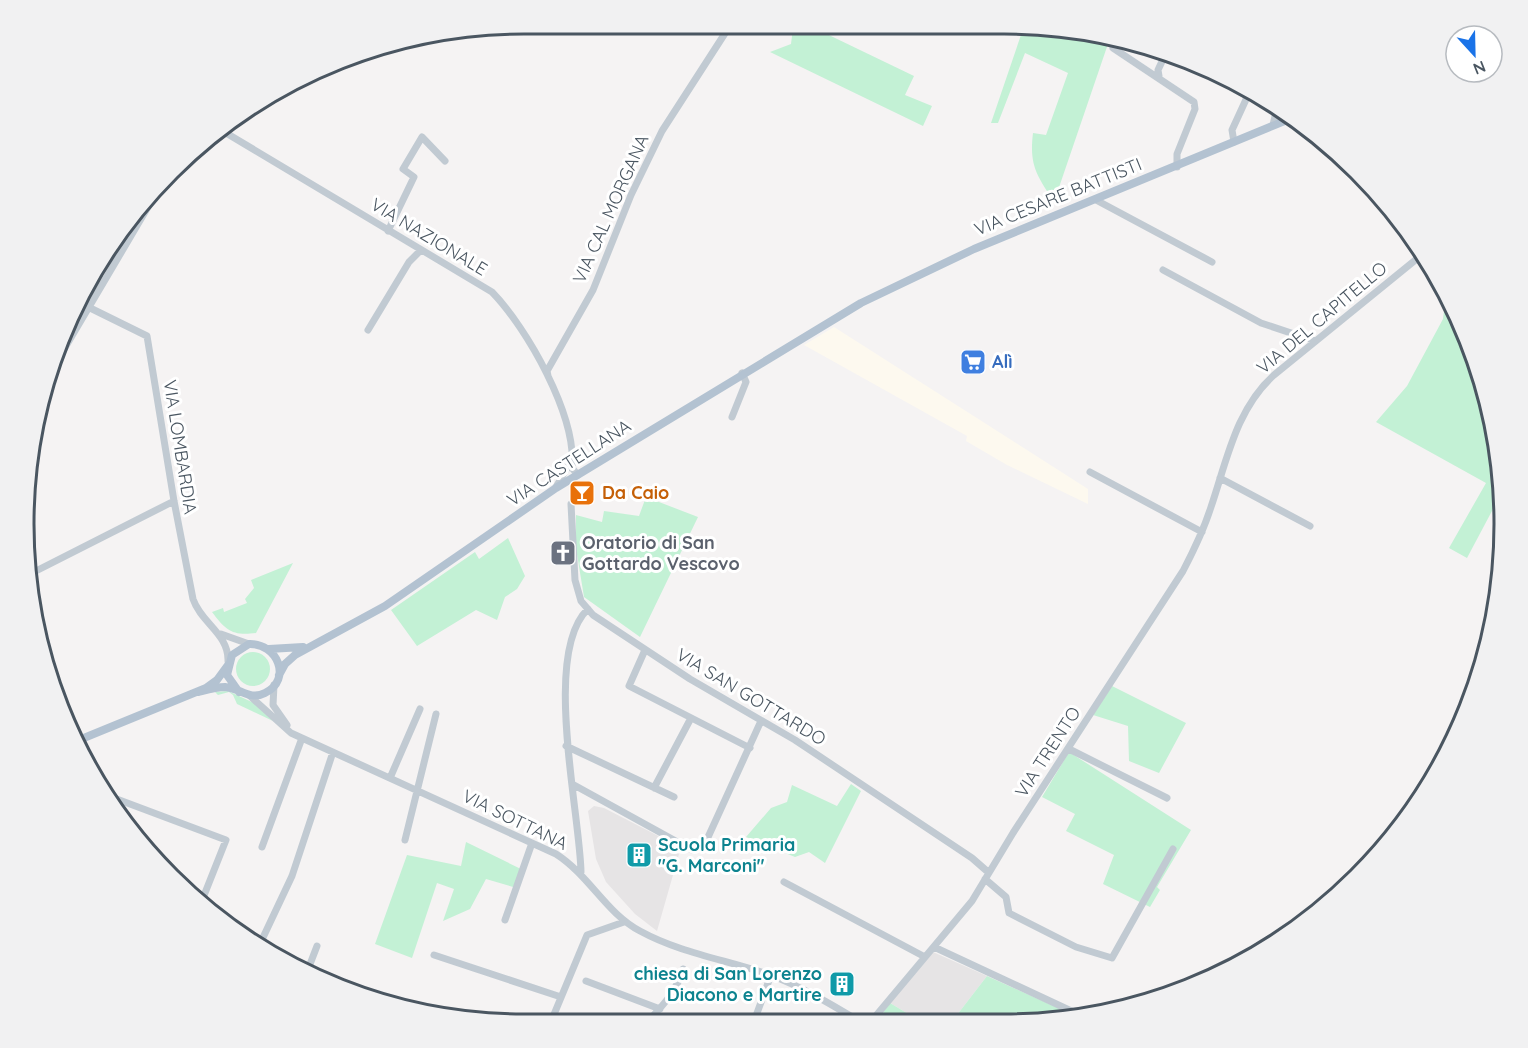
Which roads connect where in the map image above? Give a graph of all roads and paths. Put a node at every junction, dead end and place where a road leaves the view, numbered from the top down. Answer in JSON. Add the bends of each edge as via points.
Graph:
{"nodes":[{"id":1,"x":725,"y":34,"type":"edge"},
{"id":2,"x":1113,"y":48,"type":"dead end"},
{"id":3,"x":1162,"y":61,"type":"edge"},
{"id":4,"x":1159,"y":76,"type":"junction"},
{"id":5,"x":1247,"y":99,"type":"edge"},
{"id":6,"x":1275,"y":116,"type":"edge"},
{"id":7,"x":1282,"y":122,"type":"edge"},
{"id":8,"x":1273,"y":125,"type":"junction"},
{"id":9,"x":228,"y":134,"type":"edge"},
{"id":10,"x":1234,"y":142,"type":"junction"},
{"id":11,"x":445,"y":160,"type":"dead end"},
{"id":12,"x":1177,"y":167,"type":"junction"},
{"id":13,"x":1096,"y":200,"type":"junction"},
{"id":14,"x":388,"y":231,"type":"junction"},
{"id":15,"x":130,"y":235,"type":"edge"},
{"id":16,"x":421,"y":250,"type":"junction"},
{"id":17,"x":1416,"y":260,"type":"edge"},
{"id":18,"x":1212,"y":262,"type":"dead end"},
{"id":19,"x":1163,"y":270,"type":"dead end"},
{"id":20,"x":99,"y":281,"type":"edge"},
{"id":21,"x":96,"y":286,"type":"edge"},
{"id":22,"x":85,"y":306,"type":"edge"},
{"id":23,"x":88,"y":308,"type":"junction"},
{"id":24,"x":844,"y":312,"type":"joint"},
{"id":25,"x":76,"y":329,"type":"edge"},
{"id":26,"x":369,"y":330,"type":"dead end"},
{"id":27,"x":1315,"y":341,"type":"junction"},
{"id":28,"x":742,"y":373,"type":"junction"},
{"id":29,"x":549,"y":379,"type":"junction"},
{"id":30,"x":1245,"y":411,"type":"joint"},
{"id":31,"x":732,"y":417,"type":"dead end"},
{"id":32,"x":573,"y":458,"type":"junction"},
{"id":33,"x":1090,"y":472,"type":"dead end"},
{"id":34,"x":578,"y":475,"type":"junction"},
{"id":35,"x":1220,"y":478,"type":"junction"},
{"id":36,"x":556,"y":488,"type":"junction"},
{"id":37,"x":174,"y":501,"type":"junction"},
{"id":38,"x":571,"y":504,"type":"dead end"},
{"id":39,"x":1310,"y":526,"type":"dead end"},
{"id":40,"x":1202,"y":532,"type":"junction"},
{"id":41,"x":37,"y":570,"type":"edge"},
{"id":42,"x":588,"y":609,"type":"junction"},
{"id":43,"x":215,"y":629,"type":"junction"},
{"id":44,"x":249,"y":644,"type":"junction"},
{"id":45,"x":312,"y":644,"type":"junction"},
{"id":46,"x":269,"y":649,"type":"junction"},
{"id":47,"x":645,"y":650,"type":"junction"},
{"id":48,"x":228,"y":663,"type":"junction"},
{"id":49,"x":279,"y":675,"type":"junction"},
{"id":50,"x":274,"y":685,"type":"junction"},
{"id":51,"x":198,"y":692,"type":"junction"},
{"id":52,"x":239,"y":692,"type":"junction"},
{"id":53,"x":250,"y":696,"type":"junction"},
{"id":54,"x":420,"y":709,"type":"dead end"},
{"id":55,"x":436,"y":714,"type":"dead end"},
{"id":56,"x":691,"y":718,"type":"junction"},
{"id":57,"x":761,"y":721,"type":"junction"},
{"id":58,"x":84,"y":738,"type":"edge"},
{"id":59,"x":301,"y":738,"type":"junction"},
{"id":60,"x":566,"y":746,"type":"junction"},
{"id":61,"x":750,"y":748,"type":"junction"},
{"id":62,"x":1069,"y":749,"type":"junction"},
{"id":63,"x":333,"y":752,"type":"junction"},
{"id":64,"x":390,"y":778,"type":"junction"},
{"id":65,"x":574,"y":785,"type":"junction"},
{"id":66,"x":654,"y":788,"type":"junction"},
{"id":67,"x":418,"y":790,"type":"junction"},
{"id":68,"x":674,"y":798,"type":"dead end"},
{"id":69,"x":1167,"y":798,"type":"dead end"},
{"id":70,"x":120,"y":800,"type":"edge"},
{"id":71,"x":405,"y":840,"type":"dead end"},
{"id":72,"x":532,"y":843,"type":"junction"},
{"id":73,"x":262,"y":847,"type":"dead end"},
{"id":74,"x":1173,"y":849,"type":"dead end"},
{"id":75,"x":581,"y":872,"type":"junction"},
{"id":76,"x":986,"y":875,"type":"junction"},
{"id":77,"x":784,"y":882,"type":"dead end"},
{"id":78,"x":203,"y":894,"type":"edge"},
{"id":79,"x":505,"y":920,"type":"dead end"},
{"id":80,"x":624,"y":922,"type":"junction"},
{"id":81,"x":263,"y":938,"type":"edge"},
{"id":82,"x":317,"y":946,"type":"dead end"},
{"id":83,"x":934,"y":947,"type":"junction"},
{"id":84,"x":434,"y":955,"type":"dead end"},
{"id":85,"x":925,"y":957,"type":"junction"},
{"id":86,"x":310,"y":964,"type":"edge"},
{"id":87,"x":683,"y":969,"type":"dead end"},
{"id":88,"x":771,"y":975,"type":"junction"},
{"id":89,"x":586,"y":981,"type":"dead end"},
{"id":90,"x":561,"y":997,"type":"junction"},
{"id":91,"x":660,"y":1009,"type":"junction"},
{"id":92,"x":1067,"y":1009,"type":"edge"},
{"id":93,"x":554,"y":1014,"type":"edge"},
{"id":94,"x":655,"y":1014,"type":"edge"},
{"id":95,"x":757,"y":1014,"type":"edge"},
{"id":96,"x":847,"y":1014,"type":"edge"},
{"id":97,"x":877,"y":1014,"type":"edge"}],
"edges":[{"from":1,"to":29,"type":"street","name":"VIA CAL MORGANA","via":[[662,131],[592,290],[547,371]]},
{"from":2,"to":4,"type":"street"},
{"from":3,"to":4,"type":"street"},
{"from":4,"to":12,"type":"street","via":[[1195,105],[1177,154]]},
{"from":5,"to":10,"type":"street","via":[[1232,130]]},
{"from":6,"to":8,"type":"street"},
{"from":7,"to":8,"type":"main road","name":"VIA CESARE BATTISTI"},
{"from":8,"to":10,"type":"main road","name":"VIA CESARE BATTISTI"},
{"from":9,"to":14,"type":"street","name":"VIA NAZIONALE"},
{"from":10,"to":12,"type":"main road","name":"VIA CESARE BATTISTI"},
{"from":11,"to":14,"type":"street","via":[[422,137],[403,169],[414,177]]},
{"from":12,"to":13,"type":"main road","name":"VIA CESARE BATTISTI"},
{"from":13,"to":18,"type":"street"},
{"from":13,"to":24,"type":"main road","name":"VIA CESARE BATTISTI","via":[[974,249]]},
{"from":14,"to":16,"type":"street","name":"VIA NAZIONALE"},
{"from":15,"to":20,"type":"street"},
{"from":16,"to":26,"type":"street","via":[[409,262]]},
{"from":16,"to":29,"type":"street","name":"VIA NAZIONALE","via":[[492,292],[524,329]]},
{"from":17,"to":27,"type":"street","name":"VIA DEL CAPITELLO"},
{"from":19,"to":27,"type":"street","via":[[1261,323]]},
{"from":21,"to":23,"type":"street"},
{"from":22,"to":23,"type":"street","name":"VIA LOMBARDIA"},
{"from":23,"to":25,"type":"street"},
{"from":23,"to":37,"type":"street","name":"VIA LOMBARDIA","via":[[147,336]]},
{"from":24,"to":28,"type":"main road","name":"VIA CASTELLANA"},
{"from":27,"to":30,"type":"street","name":"VIA DEL CAPITELLO","via":[[1264,384]]},
{"from":28,"to":31,"type":"street","via":[[746,382]]},
{"from":28,"to":34,"type":"main road","name":"VIA CASTELLANA"},
{"from":29,"to":32,"type":"street","name":"VIA NAZIONALE","via":[[566,424]]},
{"from":30,"to":35,"type":"street","name":"VIA TRENTO"},
{"from":32,"to":34,"type":"street","name":"VIA NAZIONALE","via":[[572,468]]},
{"from":32,"to":36,"type":"street"},
{"from":33,"to":40,"type":"street"},
{"from":34,"to":36,"type":"main road","name":"VIA CASTELLANA"},
{"from":35,"to":39,"type":"street"},
{"from":35,"to":40,"type":"street","name":"VIA TRENTO"},
{"from":36,"to":45,"type":"main road","name":"VIA CASTELLANA","via":[[385,606]]},
{"from":37,"to":41,"type":"street"},
{"from":37,"to":43,"type":"street","name":"VIA LOMBARDIA","via":[[194,603]]},
{"from":38,"to":42,"type":"street","name":"VIA SAN GOTTARDO","via":[[575,580],[581,601]]},
{"from":40,"to":62,"type":"street","name":"VIA TRENTO","via":[[1183,571]]},
{"from":42,"to":47,"type":"street","name":"VIA SAN GOTTARDO"},
{"from":42,"to":60,"type":"street","via":[[574,628],[569,658]]},
{"from":43,"to":44,"type":"street","name":"VIA LOMBARDIA"},
{"from":43,"to":48,"type":"street","name":"VIA LOMBARDIA","via":[[226,645]]},
{"from":44,"to":46,"type":"main road"},
{"from":44,"to":48,"type":"main road","via":[[236,650]]},
{"from":45,"to":46,"type":"main road","name":"VIA CASTELLANA"},
{"from":45,"to":49,"type":"main road","name":"VIA CASTELLANA","via":[[288,660]]},
{"from":46,"to":49,"type":"main road","via":[[277,658]]},
{"from":47,"to":56,"type":"street","via":[[629,686]]},
{"from":47,"to":57,"type":"street","name":"VIA SAN GOTTARDO"},
{"from":48,"to":51,"type":"main road","via":[[215,682]]},
{"from":48,"to":52,"type":"main road","via":[[230,682]]},
{"from":49,"to":50,"type":"main road"},
{"from":50,"to":53,"type":"main road","via":[[261,695]]},
{"from":50,"to":59,"type":"street","name":"VIA SOTTANA","via":[[274,707],[283,722]]},
{"from":51,"to":52,"type":"main road","via":[[222,687]]},
{"from":51,"to":58,"type":"main road"},
{"from":52,"to":53,"type":"main road"},
{"from":53,"to":59,"type":"street","name":"VIA SOTTANA","via":[[282,727]]},
{"from":54,"to":64,"type":"street"},
{"from":55,"to":67,"type":"street"},
{"from":56,"to":61,"type":"street"},
{"from":56,"to":66,"type":"street"},
{"from":57,"to":61,"type":"street"},
{"from":57,"to":76,"type":"street","name":"VIA SAN GOTTARDO","via":[[972,858]]},
{"from":59,"to":63,"type":"street","name":"VIA SOTTANA"},
{"from":59,"to":73,"type":"street"},
{"from":60,"to":65,"type":"street"},
{"from":60,"to":66,"type":"street"},
{"from":61,"to":65,"type":"street","via":[[704,846],[692,850]]},
{"from":62,"to":69,"type":"street"},
{"from":62,"to":76,"type":"street","name":"VIA TRENTO"},
{"from":63,"to":64,"type":"street","name":"VIA SOTTANA"},
{"from":63,"to":81,"type":"street","via":[[292,876]]},
{"from":64,"to":67,"type":"street","name":"VIA SOTTANA"},
{"from":65,"to":75,"type":"street"},
{"from":66,"to":68,"type":"street"},
{"from":67,"to":71,"type":"street"},
{"from":67,"to":72,"type":"street","name":"VIA SOTTANA"},
{"from":70,"to":78,"type":"street","via":[[226,840]]},
{"from":72,"to":75,"type":"street","name":"VIA SOTTANA"},
{"from":72,"to":79,"type":"street"},
{"from":74,"to":76,"type":"street","name":"VIA SAN GOTTARDO","via":[[1112,958],[1076,947],[1009,913],[1006,897]]},
{"from":75,"to":80,"type":"street","name":"VIA SOTTANA"},
{"from":76,"to":83,"type":"street","name":"VIA TRENTO","via":[[965,911]]},
{"from":77,"to":85,"type":"street"},
{"from":80,"to":88,"type":"street","name":"VIA SOTTANA","via":[[664,943]]},
{"from":80,"to":90,"type":"street","via":[[587,935]]},
{"from":82,"to":86,"type":"street"},
{"from":83,"to":85,"type":"street","name":"VIA TRENTO"},
{"from":83,"to":92,"type":"street"},
{"from":84,"to":90,"type":"street"},
{"from":85,"to":97,"type":"street","name":"VIA TRENTO"},
{"from":87,"to":91,"type":"street","via":[[680,981]]},
{"from":88,"to":95,"type":"street"},
{"from":88,"to":96,"type":"street","name":"VIA SOTTANA"},
{"from":89,"to":91,"type":"street"},
{"from":90,"to":93,"type":"street"},
{"from":91,"to":94,"type":"street"}]}
